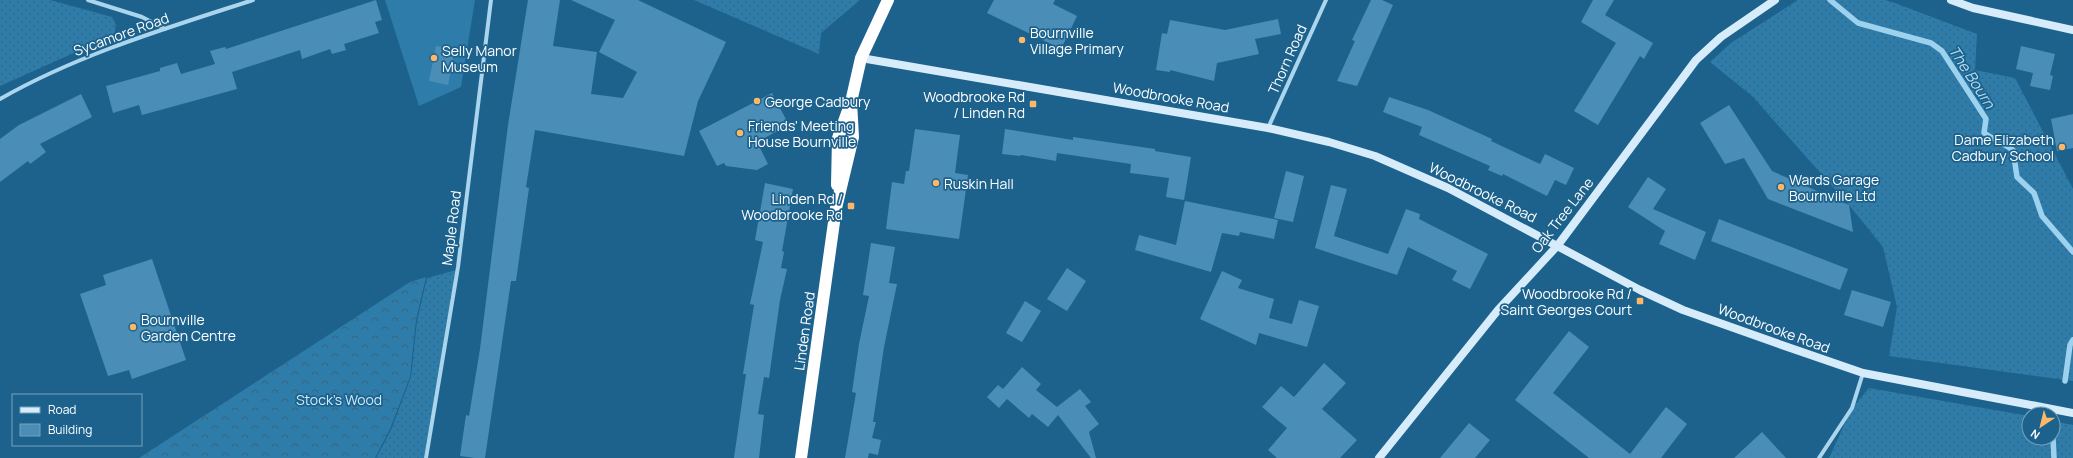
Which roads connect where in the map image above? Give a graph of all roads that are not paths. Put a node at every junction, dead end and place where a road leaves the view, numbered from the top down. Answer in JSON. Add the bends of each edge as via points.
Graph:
{"nodes":[{"id":1,"x":88,"y":0,"type":"edge"},
{"id":2,"x":253,"y":0,"type":"edge"},
{"id":3,"x":491,"y":0,"type":"edge"},
{"id":4,"x":888,"y":0,"type":"edge"},
{"id":5,"x":1326,"y":0,"type":"edge"},
{"id":6,"x":1775,"y":0,"type":"edge"},
{"id":7,"x":1951,"y":0,"type":"edge"},
{"id":8,"x":165,"y":29,"type":"junction"},
{"id":9,"x":2073,"y":30,"type":"edge"},
{"id":10,"x":861,"y":58,"type":"junction"},
{"id":11,"x":0,"y":99,"type":"edge"},
{"id":12,"x":1268,"y":128,"type":"junction"},
{"id":13,"x":1558,"y":244,"type":"junction"},
{"id":14,"x":1863,"y":373,"type":"junction"},
{"id":15,"x":2073,"y":413,"type":"edge"},
{"id":16,"x":426,"y":458,"type":"edge"},
{"id":17,"x":801,"y":458,"type":"edge"},
{"id":18,"x":1379,"y":458,"type":"edge"},
{"id":19,"x":1819,"y":458,"type":"edge"}],
"edges":[{"from":1,"to":8,"type":"street","via":[[142,17]]},
{"from":2,"to":8,"type":"street","name":"Sycamore Road"},
{"from":3,"to":16,"type":"street","name":"Maple Road","via":[[458,267]]},
{"from":4,"to":10,"type":"highway","name":"Linden Road"},
{"from":5,"to":12,"type":"street","name":"Thorn Road"},
{"from":6,"to":13,"type":"street","name":"Oak Tree Lane","via":[[1721,37],[1696,60]]},
{"from":7,"to":9,"type":"street","via":[[1973,8]]},
{"from":8,"to":11,"type":"street","name":"Sycamore Road","via":[[81,59]]},
{"from":10,"to":12,"type":"street","name":"Woodbrooke Road"},
{"from":10,"to":17,"type":"highway","name":"Linden Road","via":[[851,102],[838,138],[836,208]]},
{"from":12,"to":13,"type":"street","name":"Woodbrooke Road","via":[[1375,156],[1448,188]]},
{"from":13,"to":14,"type":"street","name":"Woodbrooke Road","via":[[1640,290],[1683,310]]},
{"from":13,"to":18,"type":"street","name":"Oak Tree Lane","via":[[1498,310]]},
{"from":14,"to":15,"type":"street","name":"Woodbrooke Road"},
{"from":14,"to":19,"type":"street","via":[[1852,408]]}]}
